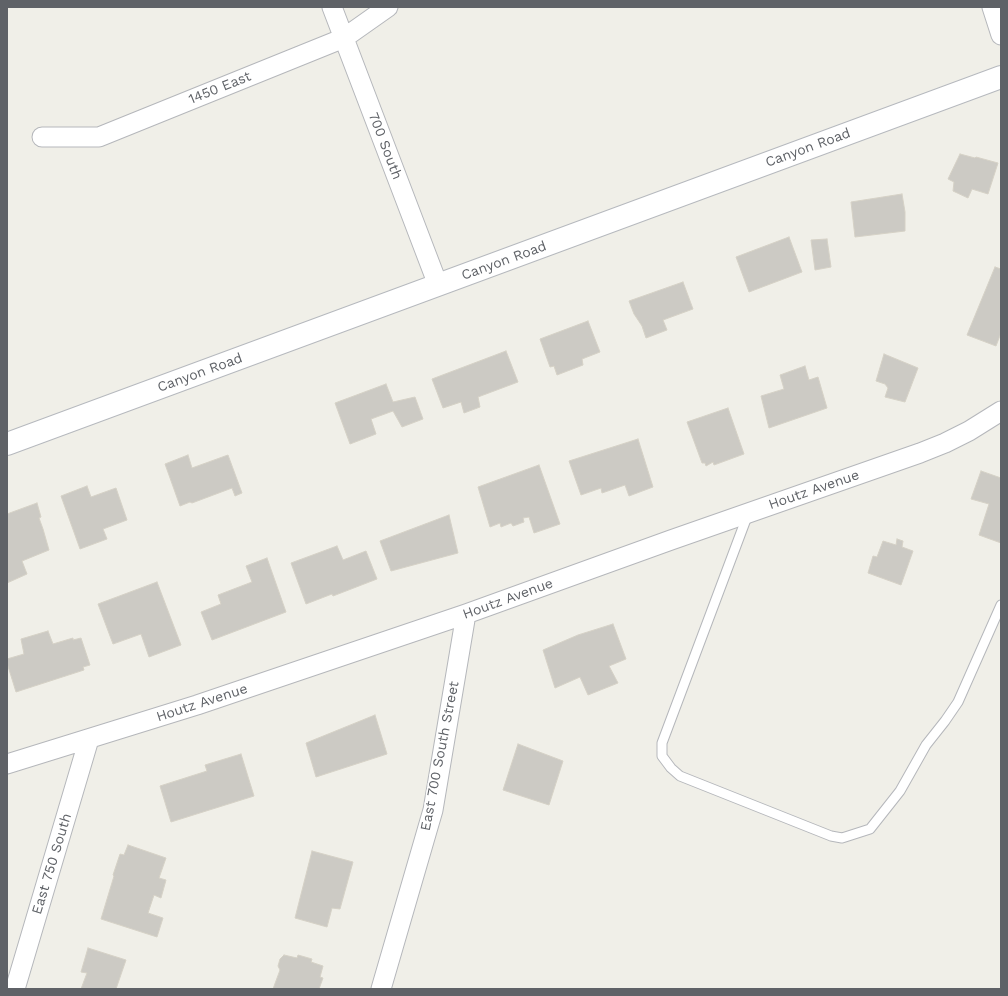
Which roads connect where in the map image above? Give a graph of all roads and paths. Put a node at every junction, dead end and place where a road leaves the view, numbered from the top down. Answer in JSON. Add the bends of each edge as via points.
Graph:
{"nodes":[{"id":1,"x":332,"y":7,"type":"edge"},
{"id":2,"x":388,"y":7,"type":"edge"},
{"id":3,"x":992,"y":7,"type":"edge"},
{"id":4,"x":1001,"y":35,"type":"edge"},
{"id":5,"x":344,"y":38,"type":"junction"},
{"id":6,"x":1001,"y":77,"type":"edge"},
{"id":7,"x":42,"y":137,"type":"dead end"},
{"id":8,"x":438,"y":285,"type":"junction"},
{"id":9,"x":1001,"y":411,"type":"edge"},
{"id":10,"x":7,"y":444,"type":"edge"},
{"id":11,"x":748,"y":513,"type":"junction"},
{"id":12,"x":1001,"y":605,"type":"edge"},
{"id":13,"x":466,"y":614,"type":"junction"},
{"id":14,"x":89,"y":739,"type":"junction"},
{"id":15,"x":7,"y":764,"type":"edge"},
{"id":16,"x":15,"y":989,"type":"edge"},
{"id":17,"x":381,"y":989,"type":"edge"}],
"edges":[{"from":1,"to":5,"type":"street","name":"700 South"},
{"from":2,"to":5,"type":"street","name":"1450 East"},
{"from":3,"to":4,"type":"street"},
{"from":5,"to":7,"type":"street","name":"1450 East","via":[[99,137]]},
{"from":5,"to":8,"type":"street","name":"700 South"},
{"from":6,"to":8,"type":"main road","name":"Canyon Road"},
{"from":8,"to":10,"type":"main road","name":"Canyon Road"},
{"from":9,"to":11,"type":"street","name":"Houtz Avenue","via":[[969,431],[920,454]]},
{"from":11,"to":12,"type":"lane","via":[[662,744],[662,756],[680,776],[831,836],[842,838],[870,829],[900,791],[926,744],[958,702]]},
{"from":11,"to":13,"type":"street","name":"Houtz Avenue"},
{"from":13,"to":14,"type":"street","name":"Houtz Avenue"},
{"from":13,"to":17,"type":"street","name":"East 700 South Street","via":[[433,810]]},
{"from":14,"to":15,"type":"street","name":"Houtz Avenue"},
{"from":14,"to":16,"type":"street","name":"East 750 South"}]}
